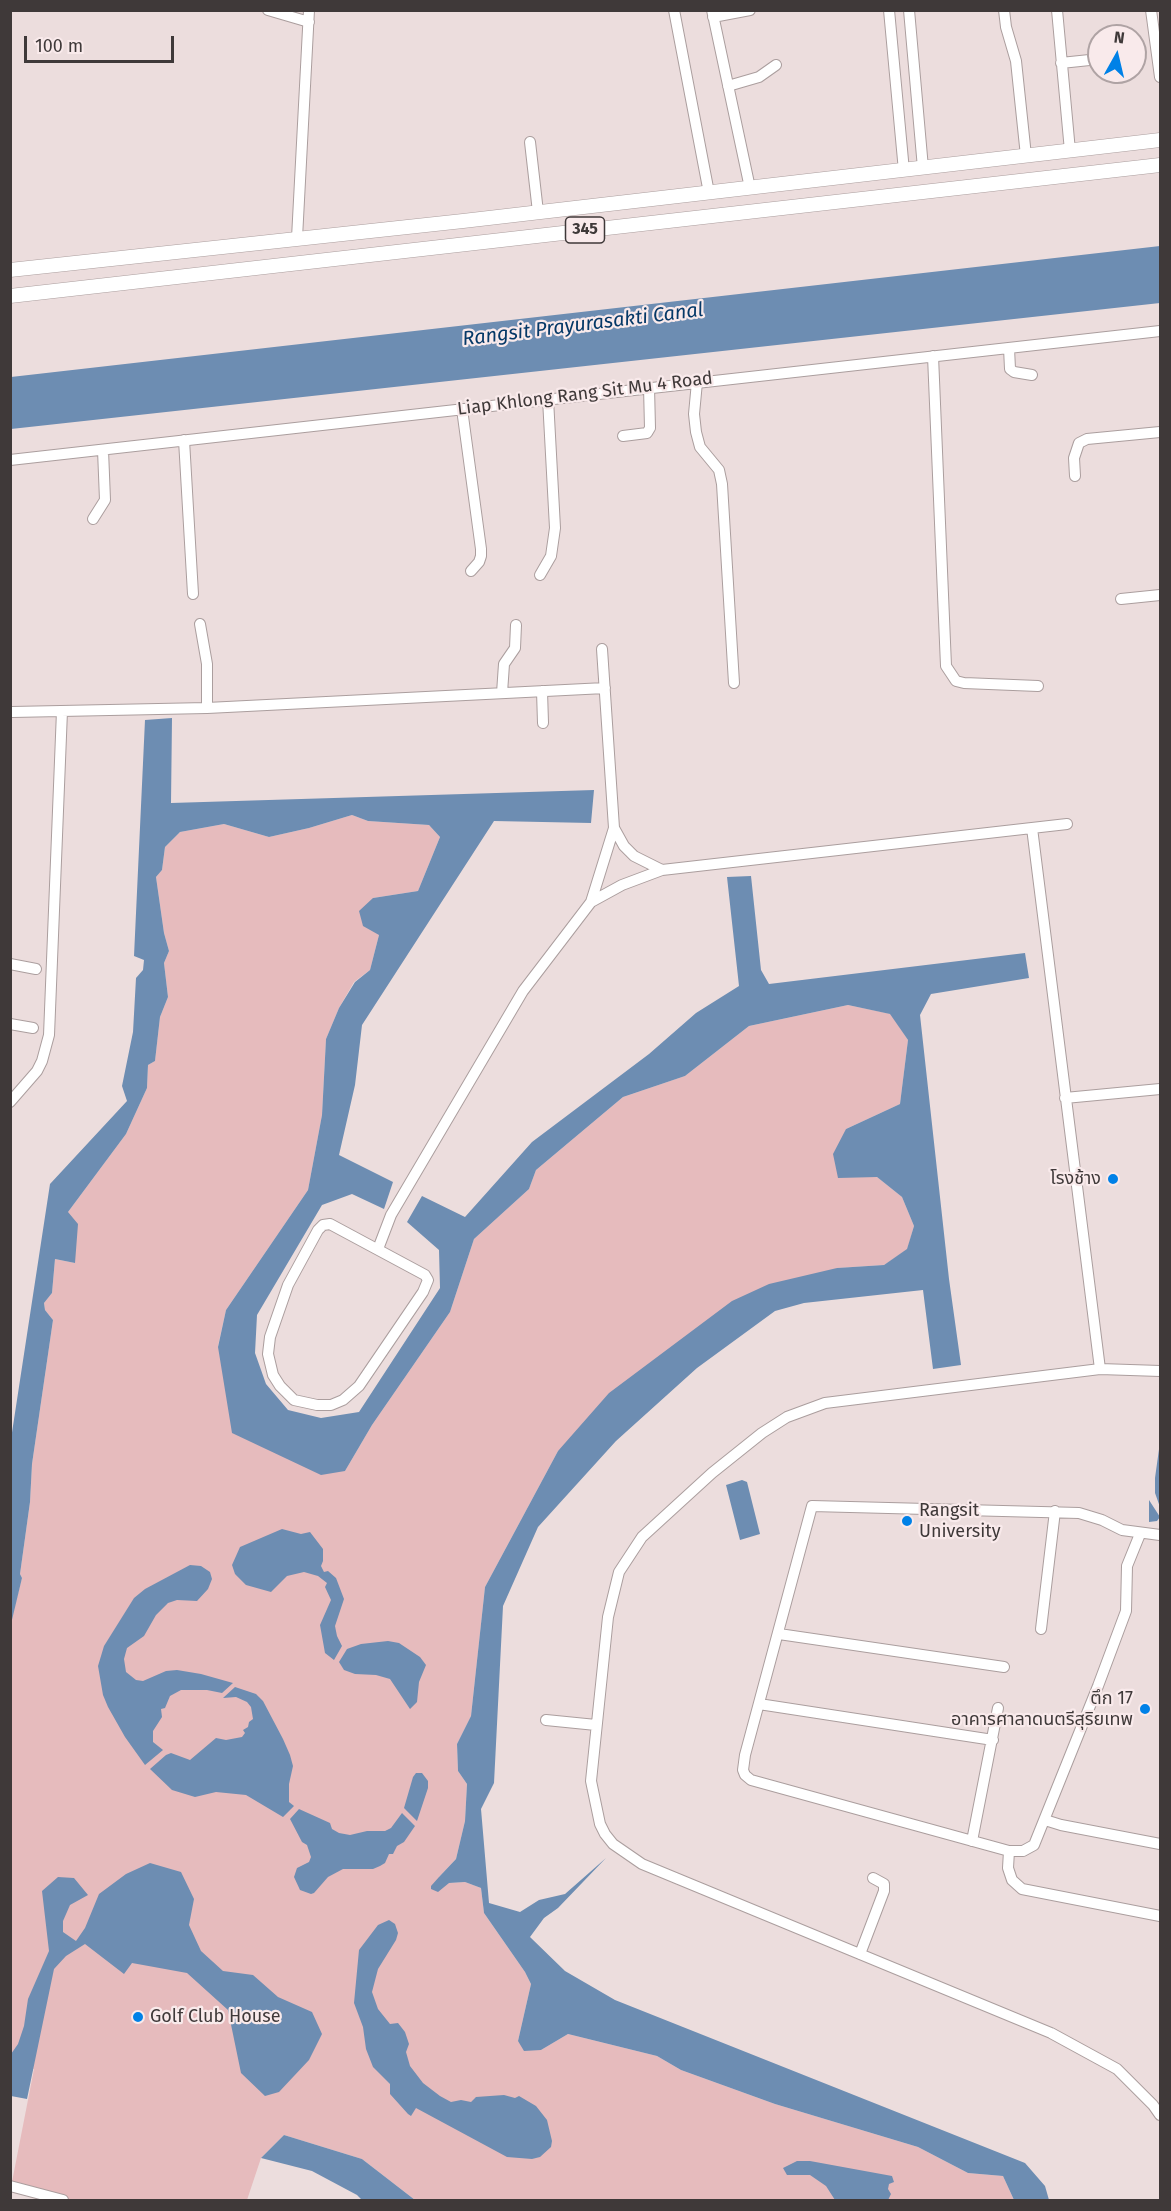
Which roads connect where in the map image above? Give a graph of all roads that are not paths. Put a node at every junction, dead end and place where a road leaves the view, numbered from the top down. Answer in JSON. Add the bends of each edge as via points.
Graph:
{"nodes":[{"id":1,"x":268,"y":10,"type":"edge"},
{"id":2,"x":674,"y":10,"type":"edge"},
{"id":3,"x":750,"y":10,"type":"edge"},
{"id":4,"x":889,"y":10,"type":"edge"},
{"id":5,"x":909,"y":10,"type":"edge"},
{"id":6,"x":1004,"y":10,"type":"edge"},
{"id":7,"x":1058,"y":10,"type":"edge"},
{"id":8,"x":1151,"y":10,"type":"edge"},
{"id":9,"x":713,"y":14,"type":"edge"},
{"id":10,"x":309,"y":16,"type":"edge"},
{"id":11,"x":1087,"y":60,"type":"edge"},
{"id":12,"x":1061,"y":63,"type":"junction"},
{"id":13,"x":776,"y":65,"type":"dead end"},
{"id":14,"x":1161,"y":77,"type":"edge"},
{"id":15,"x":728,"y":86,"type":"junction"},
{"id":16,"x":1161,"y":140,"type":"edge"},
{"id":17,"x":530,"y":142,"type":"dead end"},
{"id":18,"x":1070,"y":151,"type":"junction"},
{"id":19,"x":1026,"y":156,"type":"junction"},
{"id":20,"x":1161,"y":165,"type":"edge"},
{"id":21,"x":923,"y":168,"type":"junction"},
{"id":22,"x":904,"y":171,"type":"junction"},
{"id":23,"x":750,"y":188,"type":"junction"},
{"id":24,"x":709,"y":193,"type":"junction"},
{"id":25,"x":538,"y":212,"type":"junction"},
{"id":26,"x":297,"y":238,"type":"junction"},
{"id":27,"x":10,"y":270,"type":"edge"},
{"id":28,"x":10,"y":296,"type":"edge"},
{"id":29,"x":1161,"y":331,"type":"edge"},
{"id":30,"x":1009,"y":348,"type":"junction"},
{"id":31,"x":933,"y":356,"type":"junction"},
{"id":32,"x":1032,"y":375,"type":"dead end"},
{"id":33,"x":697,"y":382,"type":"junction"},
{"id":34,"x":649,"y":387,"type":"junction"},
{"id":35,"x":548,"y":399,"type":"junction"},
{"id":36,"x":462,"y":409,"type":"junction"},
{"id":37,"x":1161,"y":432,"type":"edge"},
{"id":38,"x":623,"y":436,"type":"dead end"},
{"id":39,"x":184,"y":440,"type":"junction"},
{"id":40,"x":103,"y":450,"type":"junction"},
{"id":41,"x":10,"y":460,"type":"edge"},
{"id":42,"x":1075,"y":476,"type":"dead end"},
{"id":43,"x":93,"y":519,"type":"dead end"},
{"id":44,"x":471,"y":572,"type":"dead end"},
{"id":45,"x":540,"y":575,"type":"dead end"},
{"id":46,"x":193,"y":594,"type":"dead end"},
{"id":47,"x":1161,"y":595,"type":"edge"},
{"id":48,"x":1121,"y":599,"type":"dead end"},
{"id":49,"x":200,"y":624,"type":"dead end"},
{"id":50,"x":516,"y":625,"type":"dead end"},
{"id":51,"x":602,"y":649,"type":"dead end"},
{"id":52,"x":734,"y":683,"type":"dead end"},
{"id":53,"x":1038,"y":686,"type":"dead end"},
{"id":54,"x":605,"y":688,"type":"junction"},
{"id":55,"x":542,"y":691,"type":"junction"},
{"id":56,"x":502,"y":693,"type":"junction"},
{"id":57,"x":207,"y":708,"type":"junction"},
{"id":58,"x":62,"y":711,"type":"junction"},
{"id":59,"x":12,"y":712,"type":"edge"},
{"id":60,"x":543,"y":723,"type":"dead end"},
{"id":61,"x":1067,"y":824,"type":"dead end"},
{"id":62,"x":614,"y":828,"type":"junction"},
{"id":63,"x":1032,"y":828,"type":"junction"},
{"id":64,"x":662,"y":870,"type":"junction"},
{"id":65,"x":591,"y":902,"type":"junction"},
{"id":66,"x":10,"y":964,"type":"edge"},
{"id":67,"x":36,"y":969,"type":"dead end"},
{"id":68,"x":10,"y":1024,"type":"edge"},
{"id":69,"x":33,"y":1028,"type":"dead end"},
{"id":70,"x":1161,"y":1089,"type":"edge"},
{"id":71,"x":1065,"y":1098,"type":"junction"},
{"id":72,"x":10,"y":1102,"type":"edge"},
{"id":73,"x":378,"y":1249,"type":"junction"},
{"id":74,"x":1100,"y":1369,"type":"junction"},
{"id":75,"x":1161,"y":1371,"type":"edge"},
{"id":76,"x":1055,"y":1511,"type":"junction"},
{"id":77,"x":1140,"y":1534,"type":"junction"},
{"id":78,"x":1161,"y":1535,"type":"edge"},
{"id":79,"x":1041,"y":1629,"type":"dead end"},
{"id":80,"x":779,"y":1634,"type":"junction"},
{"id":81,"x":1004,"y":1667,"type":"dead end"},
{"id":82,"x":759,"y":1704,"type":"junction"},
{"id":83,"x":998,"y":1708,"type":"dead end"},
{"id":84,"x":546,"y":1720,"type":"dead end"},
{"id":85,"x":596,"y":1725,"type":"junction"},
{"id":86,"x":993,"y":1740,"type":"junction"},
{"id":87,"x":1045,"y":1820,"type":"junction"},
{"id":88,"x":972,"y":1841,"type":"junction"},
{"id":89,"x":1161,"y":1844,"type":"edge"},
{"id":90,"x":1009,"y":1851,"type":"junction"},
{"id":91,"x":873,"y":1878,"type":"dead end"},
{"id":92,"x":1161,"y":1916,"type":"edge"},
{"id":93,"x":860,"y":1954,"type":"junction"},
{"id":94,"x":1157,"y":2102,"type":"edge"},
{"id":95,"x":1161,"y":2115,"type":"edge"},
{"id":96,"x":10,"y":2186,"type":"edge"},
{"id":97,"x":63,"y":2200,"type":"edge"}],
"edges":[{"from":1,"to":10,"type":"street"},
{"from":2,"to":24,"type":"street"},
{"from":3,"to":9,"type":"street"},
{"from":4,"to":22,"type":"street"},
{"from":5,"to":21,"type":"street"},
{"from":6,"to":19,"type":"street","via":[[1016,61]]},
{"from":7,"to":12,"type":"street"},
{"from":8,"to":14,"type":"street"},
{"from":9,"to":15,"type":"street"},
{"from":10,"to":26,"type":"street"},
{"from":11,"to":12,"type":"street"},
{"from":12,"to":18,"type":"street"},
{"from":13,"to":15,"type":"street","via":[[759,77]]},
{"from":15,"to":23,"type":"street"},
{"from":16,"to":18,"type":"main road","number":"345"},
{"from":17,"to":25,"type":"street"},
{"from":18,"to":19,"type":"main road","number":"345"},
{"from":19,"to":21,"type":"main road","number":"345"},
{"from":20,"to":28,"type":"main road","number":"345"},
{"from":21,"to":22,"type":"main road","number":"345"},
{"from":22,"to":23,"type":"main road","number":"345"},
{"from":23,"to":24,"type":"main road","number":"345"},
{"from":24,"to":25,"type":"main road","number":"345"},
{"from":25,"to":26,"type":"main road","number":"345"},
{"from":26,"to":27,"type":"main road","number":"345"},
{"from":29,"to":30,"type":"street","name":"Liap Khlong Rang Sit Mu 4 Road"},
{"from":30,"to":31,"type":"street","name":"Liap Khlong Rang Sit Mu 4 Road"},
{"from":30,"to":32,"type":"street","via":[[1010,369]]},
{"from":31,"to":33,"type":"street","name":"Liap Khlong Rang Sit Mu 4 Road"},
{"from":31,"to":53,"type":"street","via":[[946,666],[956,681],[964,683]]},
{"from":33,"to":34,"type":"street","name":"Liap Khlong Rang Sit Mu 4 Road"},
{"from":33,"to":52,"type":"street","via":[[696,432],[700,447],[719,470],[722,484]]},
{"from":34,"to":35,"type":"street","name":"Liap Khlong Rang Sit Mu 4 Road"},
{"from":34,"to":38,"type":"street","via":[[650,428],[647,433]]},
{"from":35,"to":36,"type":"street","name":"Liap Khlong Rang Sit Mu 4 Road"},
{"from":35,"to":45,"type":"street","via":[[555,528],[551,556]]},
{"from":36,"to":39,"type":"street","name":"Liap Khlong Rang Sit Mu 4 Road"},
{"from":36,"to":44,"type":"street","via":[[481,549],[479,562]]},
{"from":37,"to":42,"type":"street","via":[[1079,443],[1074,458]]},
{"from":39,"to":40,"type":"street","name":"Liap Khlong Rang Sit Mu 4 Road"},
{"from":39,"to":46,"type":"street"},
{"from":40,"to":41,"type":"street","name":"Liap Khlong Rang Sit Mu 4 Road"},
{"from":40,"to":43,"type":"street","via":[[105,500]]},
{"from":47,"to":48,"type":"street"},
{"from":49,"to":57,"type":"street","via":[[207,664]]},
{"from":50,"to":56,"type":"street","via":[[515,648],[504,664]]},
{"from":51,"to":54,"type":"street"},
{"from":54,"to":55,"type":"street"},
{"from":54,"to":62,"type":"street"},
{"from":55,"to":56,"type":"street"},
{"from":55,"to":60,"type":"street"},
{"from":56,"to":57,"type":"street"},
{"from":57,"to":58,"type":"street"},
{"from":58,"to":59,"type":"street"},
{"from":58,"to":72,"type":"street","via":[[49,1035],[37,1071]]},
{"from":61,"to":63,"type":"street"},
{"from":62,"to":64,"type":"street","via":[[634,856]]},
{"from":62,"to":65,"type":"street"},
{"from":63,"to":64,"type":"street"},
{"from":63,"to":71,"type":"street"},
{"from":64,"to":65,"type":"street"},
{"from":65,"to":73,"type":"street","via":[[523,992],[391,1215]]},
{"from":66,"to":67,"type":"street"},
{"from":68,"to":69,"type":"street"},
{"from":70,"to":71,"type":"street"},
{"from":71,"to":74,"type":"street"},
{"from":73,"to":73,"type":"street","via":[[425,1275],[427,1285],[351,1394],[331,1405],[294,1400],[273,1375],[268,1354],[270,1337],[288,1285],[318,1230],[330,1224]]},
{"from":74,"to":75,"type":"street"},
{"from":74,"to":85,"type":"street","via":[[825,1403],[787,1417],[762,1433],[669,1512],[628,1556],[619,1572],[610,1607]]},
{"from":76,"to":77,"type":"street","via":[[1079,1513]]},
{"from":76,"to":79,"type":"street"},
{"from":76,"to":80,"type":"street","via":[[812,1506]]},
{"from":77,"to":78,"type":"street"},
{"from":77,"to":87,"type":"street","via":[[1127,1566],[1126,1611]]},
{"from":80,"to":81,"type":"street"},
{"from":80,"to":82,"type":"street"},
{"from":82,"to":86,"type":"street"},
{"from":82,"to":88,"type":"street","via":[[743,1764],[745,1775],[752,1780]]},
{"from":83,"to":86,"type":"street"},
{"from":84,"to":85,"type":"street"},
{"from":85,"to":93,"type":"street","via":[[593,1799],[600,1824],[613,1844],[661,1873]]},
{"from":86,"to":88,"type":"street"},
{"from":87,"to":89,"type":"street"},
{"from":87,"to":90,"type":"street","via":[[1034,1845],[1023,1851]]},
{"from":88,"to":90,"type":"street"},
{"from":90,"to":92,"type":"street","via":[[1012,1880],[1022,1889]]},
{"from":91,"to":93,"type":"street","via":[[884,1884],[884,1891]]},
{"from":93,"to":94,"type":"street","via":[[1067,2042],[1116,2069]]},
{"from":94,"to":95,"type":"street"},
{"from":96,"to":97,"type":"street"}]}
